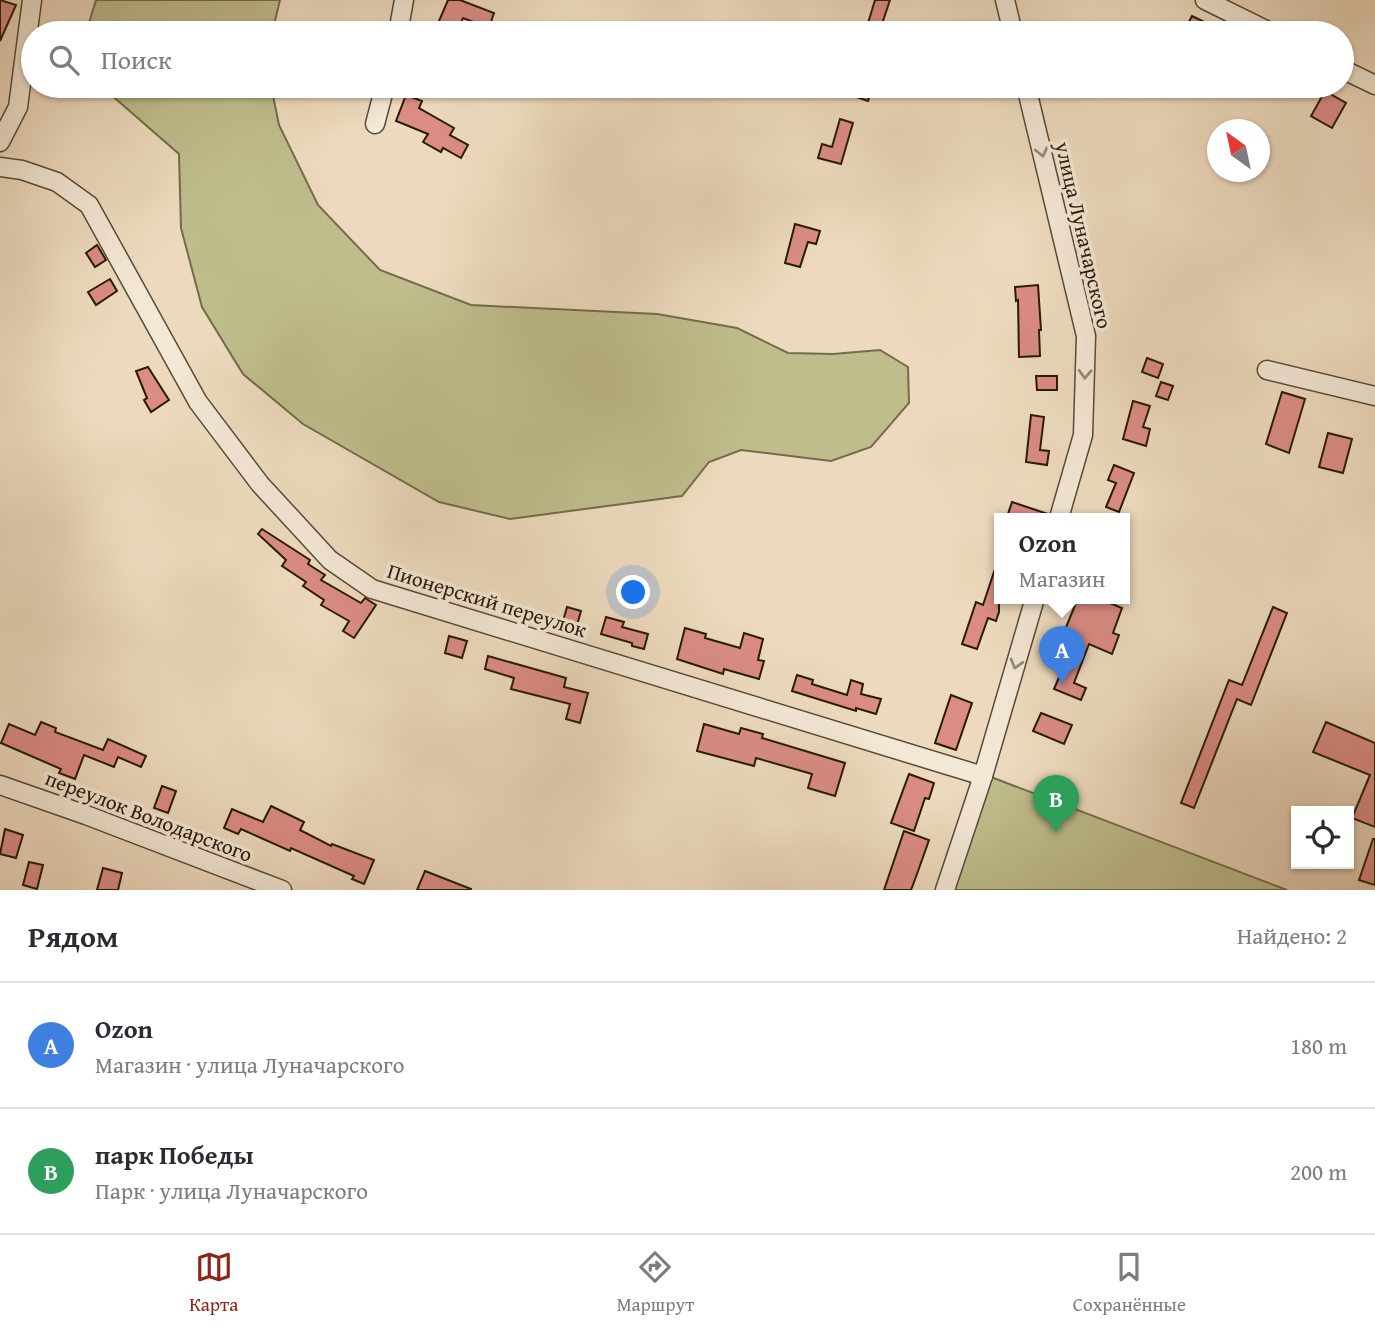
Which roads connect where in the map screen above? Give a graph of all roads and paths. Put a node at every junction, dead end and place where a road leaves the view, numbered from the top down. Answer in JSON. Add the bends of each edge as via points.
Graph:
{"nodes":[{"id":1,"x":33,"y":0,"type":"edge"},
{"id":2,"x":404,"y":0,"type":"edge"},
{"id":3,"x":1005,"y":0,"type":"edge"},
{"id":4,"x":1205,"y":0,"type":"edge"},
{"id":5,"x":30,"y":21,"type":"edge"},
{"id":6,"x":400,"y":21,"type":"edge"},
{"id":7,"x":1010,"y":21,"type":"edge"},
{"id":8,"x":1248,"y":21,"type":"edge"},
{"id":9,"x":1354,"y":75,"type":"edge"},
{"id":10,"x":1375,"y":85,"type":"edge"},
{"id":11,"x":21,"y":86,"type":"edge"},
{"id":12,"x":382,"y":98,"type":"edge"},
{"id":13,"x":1029,"y":98,"type":"edge"},
{"id":14,"x":376,"y":124,"type":"dead end"},
{"id":15,"x":0,"y":142,"type":"edge"},
{"id":16,"x":0,"y":167,"type":"edge"},
{"id":17,"x":1267,"y":370,"type":"dead end"},
{"id":18,"x":1375,"y":396,"type":"edge"},
{"id":19,"x":1060,"y":513,"type":"edge"},
{"id":20,"x":1033,"y":604,"type":"edge"},
{"id":21,"x":983,"y":776,"type":"junction"},
{"id":22,"x":0,"y":785,"type":"edge"},
{"id":23,"x":282,"y":890,"type":"edge"},
{"id":24,"x":945,"y":890,"type":"edge"}],
"edges":[{"from":1,"to":5,"type":"street"},
{"from":2,"to":6,"type":"street"},
{"from":3,"to":7,"type":"street"},
{"from":4,"to":8,"type":"street"},
{"from":9,"to":10,"type":"street"},
{"from":11,"to":15,"type":"street","via":[[18,107]]},
{"from":12,"to":14,"type":"street"},
{"from":13,"to":19,"type":"street","name":"улица Луначарского","one_way":true,"via":[[1086,336],[1083,435]]},
{"from":16,"to":21,"type":"street","name":"Пионерский переулок","via":[[57,182],[89,205],[198,402],[260,484],[330,560],[372,589]]},
{"from":17,"to":18,"type":"street"},
{"from":20,"to":21,"type":"street","one_way":true},
{"from":21,"to":24,"type":"street"},
{"from":22,"to":23,"type":"street","name":"переулок Володарского"}]}
